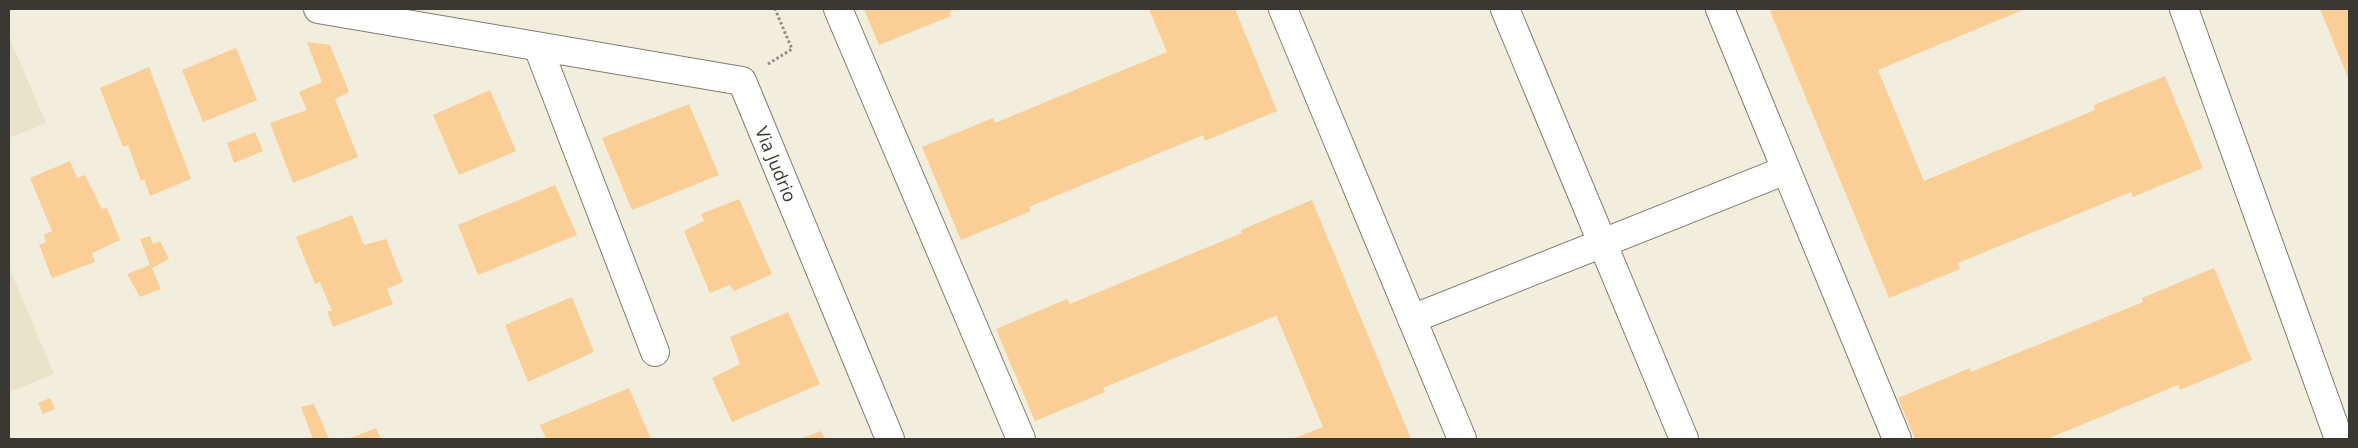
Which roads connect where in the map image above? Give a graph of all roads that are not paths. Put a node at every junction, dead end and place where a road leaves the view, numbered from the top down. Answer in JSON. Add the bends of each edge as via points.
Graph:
{"nodes":[{"id":1,"x":318,"y":9,"type":"edge"},
{"id":2,"x":838,"y":9,"type":"edge"},
{"id":3,"x":1283,"y":9,"type":"edge"},
{"id":4,"x":1504,"y":9,"type":"edge"},
{"id":5,"x":1720,"y":9,"type":"edge"},
{"id":6,"x":2184,"y":9,"type":"edge"},
{"id":7,"x":538,"y":46,"type":"junction"},
{"id":8,"x":1786,"y":170,"type":"junction"},
{"id":9,"x":1602,"y":244,"type":"junction"},
{"id":10,"x":1412,"y":319,"type":"junction"},
{"id":11,"x":655,"y":352,"type":"dead end"},
{"id":12,"x":890,"y":439,"type":"edge"},
{"id":13,"x":1021,"y":439,"type":"edge"},
{"id":14,"x":1462,"y":439,"type":"edge"},
{"id":15,"x":1684,"y":439,"type":"edge"},
{"id":16,"x":1896,"y":439,"type":"edge"},
{"id":17,"x":2339,"y":439,"type":"edge"}],
"edges":[{"from":1,"to":7,"type":"street"},
{"from":2,"to":13,"type":"street"},
{"from":3,"to":10,"type":"street"},
{"from":4,"to":9,"type":"street"},
{"from":5,"to":8,"type":"street"},
{"from":6,"to":17,"type":"street"},
{"from":7,"to":11,"type":"street"},
{"from":7,"to":12,"type":"street","name":"Via Judrio","via":[[742,81]]},
{"from":8,"to":9,"type":"street"},
{"from":8,"to":16,"type":"street"},
{"from":9,"to":10,"type":"street"},
{"from":9,"to":15,"type":"street"},
{"from":10,"to":14,"type":"street"}]}
